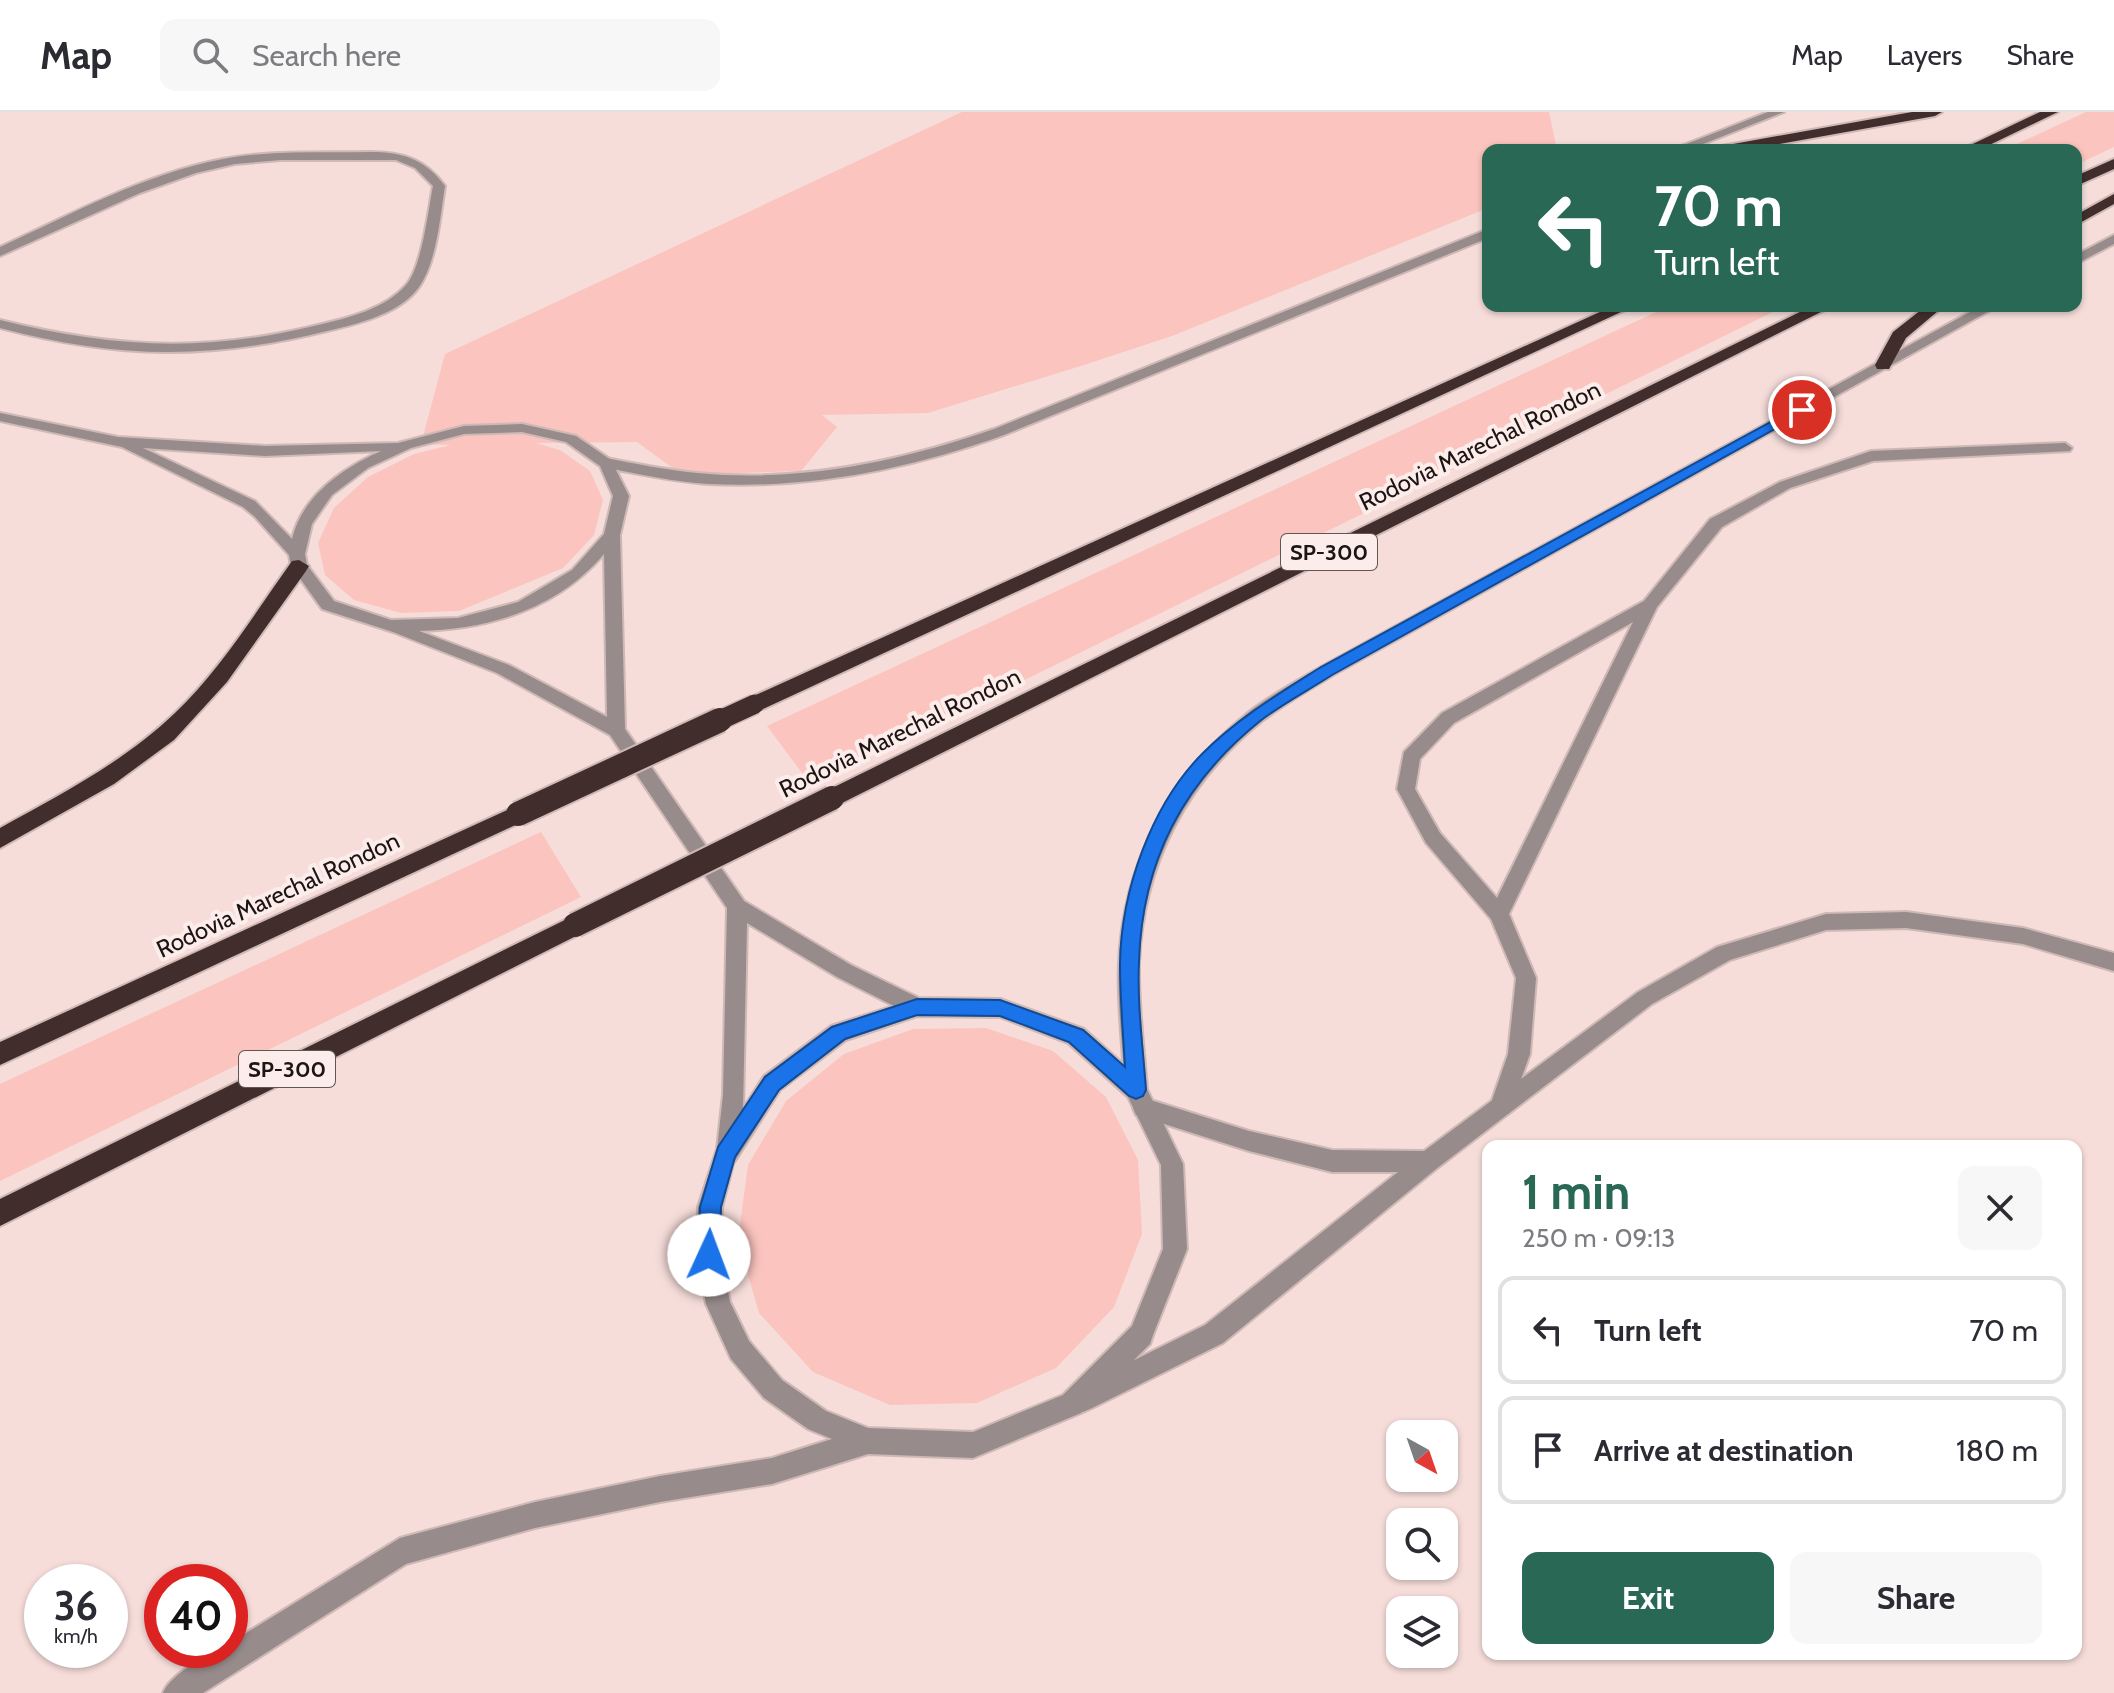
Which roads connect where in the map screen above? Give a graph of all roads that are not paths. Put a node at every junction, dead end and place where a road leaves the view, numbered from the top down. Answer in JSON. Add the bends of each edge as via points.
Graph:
{"nodes":[{"id":1,"x":1778,"y":112,"type":"edge"},
{"id":2,"x":1935,"y":112,"type":"edge"},
{"id":3,"x":2051,"y":112,"type":"edge"},
{"id":4,"x":1693,"y":144,"type":"edge"},
{"id":5,"x":1756,"y":144,"type":"edge"},
{"id":6,"x":1980,"y":144,"type":"edge"},
{"id":7,"x":2114,"y":163,"type":"edge"},
{"id":8,"x":2082,"y":179,"type":"edge"},
{"id":9,"x":2114,"y":198,"type":"edge"},
{"id":10,"x":2082,"y":217,"type":"edge"},
{"id":11,"x":1482,"y":235,"type":"edge"},
{"id":12,"x":2114,"y":239,"type":"edge"},
{"id":13,"x":0,"y":252,"type":"edge"},
{"id":14,"x":2082,"y":257,"type":"edge"},
{"id":15,"x":1613,"y":312,"type":"edge"},
{"id":16,"x":1813,"y":312,"type":"edge"},
{"id":17,"x":1928,"y":312,"type":"edge"},
{"id":18,"x":1980,"y":312,"type":"edge"},
{"id":19,"x":0,"y":324,"type":"edge"},
{"id":20,"x":1883,"y":365,"type":"junction"},
{"id":21,"x":0,"y":417,"type":"edge"},
{"id":22,"x":118,"y":442,"type":"junction"},
{"id":23,"x":406,"y":445,"type":"junction"},
{"id":24,"x":2065,"y":448,"type":"dead end"},
{"id":25,"x":606,"y":463,"type":"junction"},
{"id":26,"x":612,"y":535,"type":"junction"},
{"id":27,"x":298,"y":560,"type":"junction"},
{"id":28,"x":1650,"y":605,"type":"junction"},
{"id":29,"x":390,"y":626,"type":"junction"},
{"id":30,"x":616,"y":730,"type":"junction"},
{"id":31,"x":0,"y":839,"type":"edge"},
{"id":32,"x":737,"y":907,"type":"junction"},
{"id":33,"x":1499,"y":914,"type":"junction"},
{"id":34,"x":2114,"y":962,"type":"edge"},
{"id":35,"x":917,"y":1007,"type":"junction"},
{"id":36,"x":0,"y":1054,"type":"edge"},
{"id":37,"x":1140,"y":1099,"type":"junction"},
{"id":38,"x":1501,"y":1106,"type":"junction"},
{"id":39,"x":726,"y":1153,"type":"junction"},
{"id":40,"x":1428,"y":1162,"type":"junction"},
{"id":41,"x":0,"y":1213,"type":"edge"},
{"id":42,"x":1072,"y":1404,"type":"junction"},
{"id":43,"x":868,"y":1441,"type":"junction"},
{"id":44,"x":177,"y":1693,"type":"edge"}],
"edges":[{"from":1,"to":4,"type":"street"},
{"from":2,"to":5,"type":"highway"},
{"from":3,"to":6,"type":"highway"},
{"from":7,"to":8,"type":"highway"},
{"from":9,"to":10,"type":"highway"},
{"from":11,"to":25,"type":"street","via":[[999,432],[897,466],[815,476],[709,479]]},
{"from":12,"to":14,"type":"street"},
{"from":13,"to":19,"type":"street","via":[[147,186],[245,159],[394,156],[419,162],[439,186],[413,287],[355,320],[282,337],[171,350],[48,337]]},
{"from":15,"to":36,"type":"highway","name":"Rodovia Marechal Rondon","bridge":true},
{"from":16,"to":41,"type":"highway","name":"Rodovia Marechal Rondon","number":"SP-300","bridge":true},
{"from":17,"to":20,"type":"highway","via":[[1899,335]]},
{"from":18,"to":20,"type":"street"},
{"from":20,"to":37,"type":"street","via":[[1327,671],[1256,715],[1207,758],[1171,806],[1142,871],[1129,961]]},
{"from":21,"to":22,"type":"street"},
{"from":22,"to":23,"type":"street","via":[[265,451]]},
{"from":22,"to":27,"type":"street","via":[[249,504]]},
{"from":23,"to":25,"type":"street","via":[[464,430],[522,428],[571,439]]},
{"from":23,"to":27,"type":"street","via":[[363,465],[327,492],[304,523]]},
{"from":24,"to":28,"type":"street","via":[[1871,456],[1785,485],[1716,523]]},
{"from":25,"to":26,"type":"street","via":[[621,496]]},
{"from":26,"to":29,"type":"street","via":[[578,574],[524,606],[458,624]]},
{"from":26,"to":30,"type":"street"},
{"from":27,"to":29,"type":"street","via":[[328,605]]},
{"from":27,"to":31,"type":"highway","via":[[199,700],[166,734],[90,788]]},
{"from":28,"to":33,"type":"street"},
{"from":28,"to":33,"type":"street","via":[[1448,718],[1411,757],[1406,789],[1433,838]]},
{"from":29,"to":30,"type":"street","via":[[503,669]]},
{"from":30,"to":32,"type":"street"},
{"from":32,"to":35,"type":"street"},
{"from":32,"to":39,"type":"street","via":[[734,1095]]},
{"from":33,"to":38,"type":"street","via":[[1526,978],[1519,1054]]},
{"from":34,"to":38,"type":"street","via":[[2023,936],[1906,920],[1826,922],[1724,953],[1645,998]]},
{"from":35,"to":37,"type":"street","via":[[1000,1008],[1076,1036]]},
{"from":35,"to":39,"type":"street","via":[[839,1033],[772,1083]]},
{"from":37,"to":40,"type":"street","via":[[1249,1141],[1332,1161]]},
{"from":37,"to":42,"type":"street","via":[[1172,1164],[1175,1249],[1141,1335]]},
{"from":38,"to":40,"type":"street"},
{"from":39,"to":43,"type":"street","via":[[710,1207],[709,1255],[718,1304],[740,1350],[773,1389],[806,1413]]},
{"from":40,"to":42,"type":"street","via":[[1214,1334]]},
{"from":42,"to":43,"type":"street","via":[[973,1445]]},
{"from":43,"to":44,"type":"street","via":[[772,1471],[535,1515],[400,1552]]}]}
